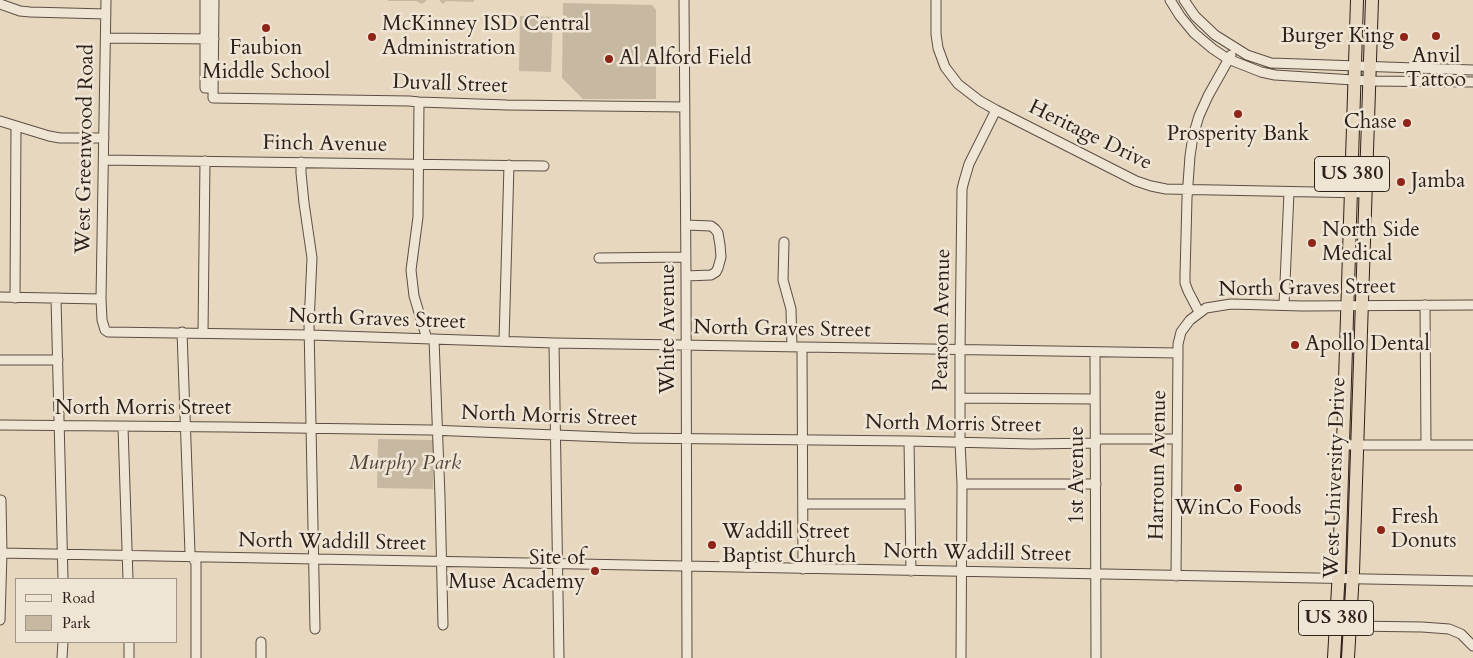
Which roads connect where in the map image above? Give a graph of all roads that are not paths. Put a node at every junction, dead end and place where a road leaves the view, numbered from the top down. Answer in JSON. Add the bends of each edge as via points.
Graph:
{"nodes":[{"id":1,"x":106,"y":0,"type":"edge"},
{"id":2,"x":205,"y":0,"type":"edge"},
{"id":3,"x":214,"y":0,"type":"edge"},
{"id":4,"x":684,"y":0,"type":"edge"},
{"id":5,"x":936,"y":0,"type":"edge"},
{"id":6,"x":1170,"y":0,"type":"edge"},
{"id":7,"x":1184,"y":0,"type":"edge"},
{"id":8,"x":1357,"y":0,"type":"edge"},
{"id":9,"x":1372,"y":0,"type":"edge"},
{"id":10,"x":0,"y":4,"type":"edge"},
{"id":11,"x":106,"y":14,"type":"junction"},
{"id":12,"x":106,"y":38,"type":"junction"},
{"id":13,"x":209,"y":39,"type":"junction"},
{"id":14,"x":1234,"y":48,"type":"junction"},
{"id":15,"x":1228,"y":59,"type":"junction"},
{"id":16,"x":1355,"y":66,"type":"junction"},
{"id":17,"x":1370,"y":66,"type":"junction"},
{"id":18,"x":1450,"y":68,"type":"junction"},
{"id":19,"x":1473,"y":70,"type":"edge"},
{"id":20,"x":1355,"y":80,"type":"junction"},
{"id":21,"x":1369,"y":81,"type":"junction"},
{"id":22,"x":1407,"y":82,"type":"junction"},
{"id":23,"x":1473,"y":82,"type":"edge"},
{"id":24,"x":419,"y":102,"type":"junction"},
{"id":25,"x":685,"y":107,"type":"junction"},
{"id":26,"x":996,"y":110,"type":"junction"},
{"id":27,"x":0,"y":121,"type":"edge"},
{"id":28,"x":16,"y":127,"type":"junction"},
{"id":29,"x":104,"y":138,"type":"junction"},
{"id":30,"x":104,"y":160,"type":"junction"},
{"id":31,"x":205,"y":161,"type":"junction"},
{"id":32,"x":301,"y":162,"type":"junction"},
{"id":33,"x":419,"y":164,"type":"junction"},
{"id":34,"x":508,"y":165,"type":"junction"},
{"id":35,"x":544,"y":166,"type":"dead end"},
{"id":36,"x":1187,"y":190,"type":"junction"},
{"id":37,"x":1289,"y":192,"type":"junction"},
{"id":38,"x":1351,"y":193,"type":"junction"},
{"id":39,"x":1365,"y":193,"type":"junction"},
{"id":40,"x":686,"y":225,"type":"junction"},
{"id":41,"x":784,"y":242,"type":"dead end"},
{"id":42,"x":686,"y":257,"type":"junction"},
{"id":43,"x":599,"y":258,"type":"dead end"},
{"id":44,"x":686,"y":276,"type":"junction"},
{"id":45,"x":0,"y":298,"type":"edge"},
{"id":46,"x":15,"y":298,"type":"junction"},
{"id":47,"x":56,"y":298,"type":"junction"},
{"id":48,"x":101,"y":298,"type":"junction"},
{"id":49,"x":1347,"y":304,"type":"junction"},
{"id":50,"x":1362,"y":304,"type":"junction"},
{"id":51,"x":1425,"y":304,"type":"junction"},
{"id":52,"x":1284,"y":305,"type":"junction"},
{"id":53,"x":1473,"y":305,"type":"edge"},
{"id":54,"x":1199,"y":312,"type":"junction"},
{"id":55,"x":182,"y":332,"type":"junction"},
{"id":56,"x":203,"y":333,"type":"junction"},
{"id":57,"x":310,"y":335,"type":"junction"},
{"id":58,"x":430,"y":339,"type":"junction"},
{"id":59,"x":504,"y":342,"type":"junction"},
{"id":60,"x":554,"y":343,"type":"junction"},
{"id":61,"x":686,"y":345,"type":"junction"},
{"id":62,"x":792,"y":347,"type":"junction"},
{"id":63,"x":802,"y":347,"type":"junction"},
{"id":64,"x":960,"y":350,"type":"junction"},
{"id":65,"x":1095,"y":352,"type":"junction"},
{"id":66,"x":1178,"y":353,"type":"junction"},
{"id":67,"x":0,"y":360,"type":"edge"},
{"id":68,"x":58,"y":360,"type":"junction"},
{"id":69,"x":960,"y":398,"type":"junction"},
{"id":70,"x":1096,"y":399,"type":"junction"},
{"id":71,"x":0,"y":425,"type":"edge"},
{"id":72,"x":59,"y":426,"type":"junction"},
{"id":73,"x":123,"y":427,"type":"junction"},
{"id":74,"x":186,"y":427,"type":"junction"},
{"id":75,"x":311,"y":428,"type":"junction"},
{"id":76,"x":438,"y":431,"type":"junction"},
{"id":77,"x":556,"y":435,"type":"junction"},
{"id":78,"x":687,"y":439,"type":"junction"},
{"id":79,"x":1177,"y":439,"type":"junction"},
{"id":80,"x":802,"y":440,"type":"junction"},
{"id":81,"x":909,"y":441,"type":"junction"},
{"id":82,"x":1096,"y":441,"type":"junction"},
{"id":83,"x":960,"y":442,"type":"junction"},
{"id":84,"x":1426,"y":444,"type":"junction"},
{"id":85,"x":1343,"y":445,"type":"junction"},
{"id":86,"x":1358,"y":445,"type":"junction"},
{"id":87,"x":1473,"y":445,"type":"edge"},
{"id":88,"x":962,"y":484,"type":"junction"},
{"id":89,"x":1096,"y":484,"type":"junction"},
{"id":90,"x":1,"y":500,"type":"edge"},
{"id":91,"x":803,"y":504,"type":"junction"},
{"id":92,"x":910,"y":504,"type":"junction"},
{"id":93,"x":1,"y":553,"type":"edge"},
{"id":94,"x":64,"y":555,"type":"junction"},
{"id":95,"x":128,"y":556,"type":"junction"},
{"id":96,"x":193,"y":558,"type":"junction"},
{"id":97,"x":315,"y":560,"type":"junction"},
{"id":98,"x":442,"y":562,"type":"junction"},
{"id":99,"x":558,"y":564,"type":"junction"},
{"id":100,"x":687,"y":566,"type":"junction"},
{"id":101,"x":803,"y":569,"type":"junction"},
{"id":102,"x":911,"y":571,"type":"junction"},
{"id":103,"x":962,"y":572,"type":"junction"},
{"id":104,"x":1096,"y":574,"type":"junction"},
{"id":105,"x":1176,"y":576,"type":"junction"},
{"id":106,"x":63,"y":578,"type":"edge"},
{"id":107,"x":128,"y":578,"type":"edge"},
{"id":108,"x":1338,"y":578,"type":"junction"},
{"id":109,"x":1353,"y":578,"type":"junction"},
{"id":110,"x":1473,"y":581,"type":"edge"},
{"id":111,"x":0,"y":620,"type":"edge"},
{"id":112,"x":443,"y":625,"type":"dead end"},
{"id":113,"x":1351,"y":626,"type":"junction"},
{"id":114,"x":316,"y":629,"type":"dead end"},
{"id":115,"x":261,"y":642,"type":"dead end"},
{"id":116,"x":63,"y":643,"type":"edge"},
{"id":117,"x":129,"y":643,"type":"edge"},
{"id":118,"x":1473,"y":646,"type":"edge"},
{"id":119,"x":62,"y":658,"type":"edge"},
{"id":120,"x":129,"y":658,"type":"edge"},
{"id":121,"x":196,"y":658,"type":"edge"},
{"id":122,"x":261,"y":658,"type":"edge"},
{"id":123,"x":559,"y":658,"type":"edge"},
{"id":124,"x":687,"y":658,"type":"edge"},
{"id":125,"x":961,"y":658,"type":"edge"},
{"id":126,"x":1096,"y":658,"type":"edge"},
{"id":127,"x":1334,"y":658,"type":"edge"},
{"id":128,"x":1348,"y":658,"type":"edge"}],
"edges":[{"from":1,"to":11,"type":"street","name":"West Greenwood Road"},
{"from":2,"to":13,"type":"street"},
{"from":3,"to":13,"type":"street"},
{"from":4,"to":25,"type":"street","name":"White Avenue"},
{"from":5,"to":26,"type":"street","name":"Heritage Drive","via":[[936,34],[945,67],[958,84]]},
{"from":6,"to":15,"type":"street","via":[[1194,33]]},
{"from":7,"to":14,"type":"street","via":[[1208,29]]},
{"from":8,"to":16,"type":"highway","name":"West University Drive","number":"US 380"},
{"from":9,"to":17,"type":"highway","name":"West University Drive","number":"US 380"},
{"from":10,"to":11,"type":"street","via":[[30,12]]},
{"from":11,"to":12,"type":"street","name":"West Greenwood Road"},
{"from":12,"to":13,"type":"street"},
{"from":12,"to":29,"type":"street","name":"West Greenwood Road"},
{"from":13,"to":24,"type":"street","name":"Duvall Street","via":[[213,98]]},
{"from":14,"to":15,"type":"street"},
{"from":14,"to":16,"type":"street","via":[[1272,63]]},
{"from":15,"to":20,"type":"street","via":[[1275,75]]},
{"from":15,"to":36,"type":"street","via":[[1199,116],[1193,136]]},
{"from":16,"to":17,"type":"street"},
{"from":16,"to":20,"type":"highway","name":"West University Drive","number":"US 380"},
{"from":17,"to":18,"type":"street"},
{"from":17,"to":21,"type":"highway","name":"West University Drive","number":"US 380"},
{"from":18,"to":19,"type":"street"},
{"from":18,"to":22,"type":"street","via":[[1445,78],[1424,77]]},
{"from":20,"to":21,"type":"street"},
{"from":20,"to":38,"type":"highway","name":"West University Drive","number":"US 380"},
{"from":21,"to":22,"type":"street"},
{"from":21,"to":39,"type":"highway","name":"West University Drive","number":"US 380"},
{"from":22,"to":23,"type":"street"},
{"from":24,"to":25,"type":"street","name":"Duvall Street"},
{"from":24,"to":33,"type":"street"},
{"from":25,"to":40,"type":"street","name":"White Avenue"},
{"from":26,"to":36,"type":"street","name":"Heritage Drive","via":[[1136,181],[1159,188]]},
{"from":26,"to":64,"type":"street","name":"Pearson Avenue","via":[[964,180]]},
{"from":27,"to":28,"type":"street"},
{"from":28,"to":29,"type":"street","via":[[60,138]]},
{"from":28,"to":46,"type":"street"},
{"from":29,"to":30,"type":"street","name":"West Greenwood Road"},
{"from":30,"to":31,"type":"street","name":"Finch Avenue"},
{"from":30,"to":48,"type":"street","name":"West Greenwood Road"},
{"from":31,"to":32,"type":"street","name":"Finch Avenue"},
{"from":31,"to":56,"type":"street"},
{"from":32,"to":33,"type":"street","name":"Finch Avenue"},
{"from":32,"to":57,"type":"street","via":[[312,258]]},
{"from":33,"to":34,"type":"street","name":"Finch Avenue"},
{"from":33,"to":58,"type":"street","via":[[418,217],[411,270],[414,296]]},
{"from":34,"to":35,"type":"street","name":"Finch Avenue"},
{"from":34,"to":59,"type":"street"},
{"from":36,"to":37,"type":"street","name":"Heritage Drive"},
{"from":36,"to":54,"type":"street","via":[[1185,283]]},
{"from":37,"to":38,"type":"street","name":"Heritage Drive"},
{"from":37,"to":52,"type":"street"},
{"from":38,"to":39,"type":"street","name":"Heritage Drive"},
{"from":38,"to":49,"type":"highway","name":"West University Drive","number":"US 380"},
{"from":39,"to":50,"type":"highway","name":"West University Drive","number":"US 380"},
{"from":40,"to":42,"type":"street","name":"White Avenue"},
{"from":40,"to":44,"type":"street","via":[[715,229],[721,257],[712,275]]},
{"from":41,"to":62,"type":"street","via":[[783,280],[791,309]]},
{"from":42,"to":43,"type":"street"},
{"from":42,"to":44,"type":"street","name":"White Avenue"},
{"from":44,"to":61,"type":"street","name":"White Avenue"},
{"from":45,"to":46,"type":"street"},
{"from":46,"to":47,"type":"street"},
{"from":47,"to":48,"type":"street"},
{"from":47,"to":68,"type":"street"},
{"from":48,"to":55,"type":"street","name":"North Graves Street","via":[[102,320],[108,332]]},
{"from":49,"to":50,"type":"street","name":"North Graves Street"},
{"from":49,"to":52,"type":"street","name":"North Graves Street"},
{"from":49,"to":85,"type":"highway","name":"West University Drive","number":"US 380"},
{"from":50,"to":51,"type":"street","name":"North Graves Street"},
{"from":50,"to":86,"type":"highway","name":"West University Drive","number":"US 380"},
{"from":51,"to":53,"type":"street","name":"North Graves Street"},
{"from":51,"to":84,"type":"street"},
{"from":52,"to":54,"type":"street","name":"North Graves Street","via":[[1224,304]]},
{"from":54,"to":66,"type":"street","name":"North Graves Street","via":[[1184,326]]},
{"from":55,"to":56,"type":"street","name":"North Graves Street"},
{"from":55,"to":74,"type":"street"},
{"from":56,"to":57,"type":"street","name":"North Graves Street"},
{"from":57,"to":58,"type":"street","name":"North Graves Street"},
{"from":57,"to":75,"type":"street"},
{"from":58,"to":59,"type":"street","name":"North Graves Street"},
{"from":58,"to":76,"type":"street"},
{"from":59,"to":60,"type":"street","name":"North Graves Street"},
{"from":60,"to":61,"type":"street","name":"North Graves Street"},
{"from":60,"to":77,"type":"street"},
{"from":61,"to":62,"type":"street","name":"North Graves Street"},
{"from":61,"to":78,"type":"street","name":"White Avenue"},
{"from":62,"to":63,"type":"street","name":"North Graves Street"},
{"from":63,"to":64,"type":"street","name":"North Graves Street"},
{"from":63,"to":80,"type":"street"},
{"from":64,"to":65,"type":"street","name":"North Graves Street"},
{"from":64,"to":69,"type":"street","name":"Pearson Avenue"},
{"from":65,"to":66,"type":"street","name":"North Graves Street"},
{"from":65,"to":70,"type":"street","name":"1st Avenue"},
{"from":66,"to":79,"type":"street","name":"Harroun Avenue"},
{"from":67,"to":68,"type":"street"},
{"from":68,"to":72,"type":"street"},
{"from":69,"to":70,"type":"street"},
{"from":69,"to":83,"type":"street","name":"Pearson Avenue"},
{"from":70,"to":82,"type":"street","name":"1st Avenue"},
{"from":71,"to":72,"type":"street","name":"North Morris Street"},
{"from":72,"to":73,"type":"street","name":"North Morris Street"},
{"from":72,"to":94,"type":"street"},
{"from":73,"to":74,"type":"street","name":"North Morris Street"},
{"from":73,"to":95,"type":"street"},
{"from":74,"to":75,"type":"street","name":"North Morris Street"},
{"from":74,"to":96,"type":"street","via":[[190,553]]},
{"from":75,"to":76,"type":"street","name":"North Morris Street"},
{"from":75,"to":97,"type":"street"},
{"from":76,"to":77,"type":"street","name":"North Morris Street"},
{"from":76,"to":98,"type":"street"},
{"from":77,"to":78,"type":"street","name":"North Morris Street"},
{"from":77,"to":99,"type":"street"},
{"from":78,"to":80,"type":"street","name":"North Morris Street"},
{"from":78,"to":100,"type":"street","name":"White Avenue"},
{"from":79,"to":82,"type":"street","name":"North Morris Street"},
{"from":79,"to":105,"type":"street","name":"Harroun Avenue"},
{"from":80,"to":81,"type":"street","name":"North Morris Street"},
{"from":80,"to":91,"type":"street"},
{"from":81,"to":83,"type":"street","name":"North Morris Street"},
{"from":81,"to":92,"type":"street"},
{"from":82,"to":83,"type":"street","name":"North Morris Street","via":[[1032,444]]},
{"from":82,"to":89,"type":"street","name":"1st Avenue"},
{"from":83,"to":88,"type":"street","name":"Pearson Avenue"},
{"from":84,"to":86,"type":"street"},
{"from":84,"to":87,"type":"street"},
{"from":85,"to":86,"type":"street"},
{"from":85,"to":108,"type":"highway","name":"West University Drive","number":"US 380"},
{"from":86,"to":109,"type":"highway","name":"West University Drive","number":"US 380"},
{"from":88,"to":89,"type":"street"},
{"from":88,"to":103,"type":"street","name":"Pearson Avenue"},
{"from":89,"to":104,"type":"street","name":"1st Avenue"},
{"from":90,"to":93,"type":"street"},
{"from":91,"to":92,"type":"street"},
{"from":91,"to":101,"type":"street"},
{"from":92,"to":102,"type":"street"},
{"from":93,"to":94,"type":"street","name":"North Waddill Street"},
{"from":93,"to":111,"type":"street"},
{"from":94,"to":95,"type":"street","name":"North Waddill Street"},
{"from":94,"to":106,"type":"street"},
{"from":95,"to":96,"type":"street","name":"North Waddill Street"},
{"from":95,"to":107,"type":"street"},
{"from":96,"to":97,"type":"street","name":"North Waddill Street"},
{"from":96,"to":121,"type":"street","via":[[196,562]]},
{"from":97,"to":98,"type":"street","name":"North Waddill Street"},
{"from":97,"to":114,"type":"street"},
{"from":98,"to":99,"type":"street","name":"North Waddill Street"},
{"from":98,"to":112,"type":"street"},
{"from":99,"to":100,"type":"street","name":"North Waddill Street"},
{"from":99,"to":123,"type":"street"},
{"from":100,"to":101,"type":"street","name":"North Waddill Street"},
{"from":100,"to":124,"type":"street","name":"White Avenue"},
{"from":101,"to":102,"type":"street","name":"North Waddill Street"},
{"from":102,"to":103,"type":"street","name":"North Waddill Street"},
{"from":103,"to":104,"type":"street","name":"North Waddill Street"},
{"from":103,"to":125,"type":"street","name":"Pearson Avenue"},
{"from":104,"to":105,"type":"street","name":"North Waddill Street"},
{"from":104,"to":126,"type":"street","name":"1st Avenue"},
{"from":105,"to":108,"type":"street","name":"North Waddill Street"},
{"from":108,"to":109,"type":"street","name":"North Waddill Street"},
{"from":108,"to":127,"type":"highway","name":"West University Drive","number":"US 380"},
{"from":109,"to":110,"type":"street","name":"North Waddill Street"},
{"from":109,"to":113,"type":"highway","name":"West University Drive","number":"US 380"},
{"from":113,"to":118,"type":"street","via":[[1449,629]]},
{"from":113,"to":128,"type":"highway","name":"West University Drive","number":"US 380"},
{"from":115,"to":122,"type":"street"},
{"from":116,"to":119,"type":"street"},
{"from":117,"to":120,"type":"street"}]}
